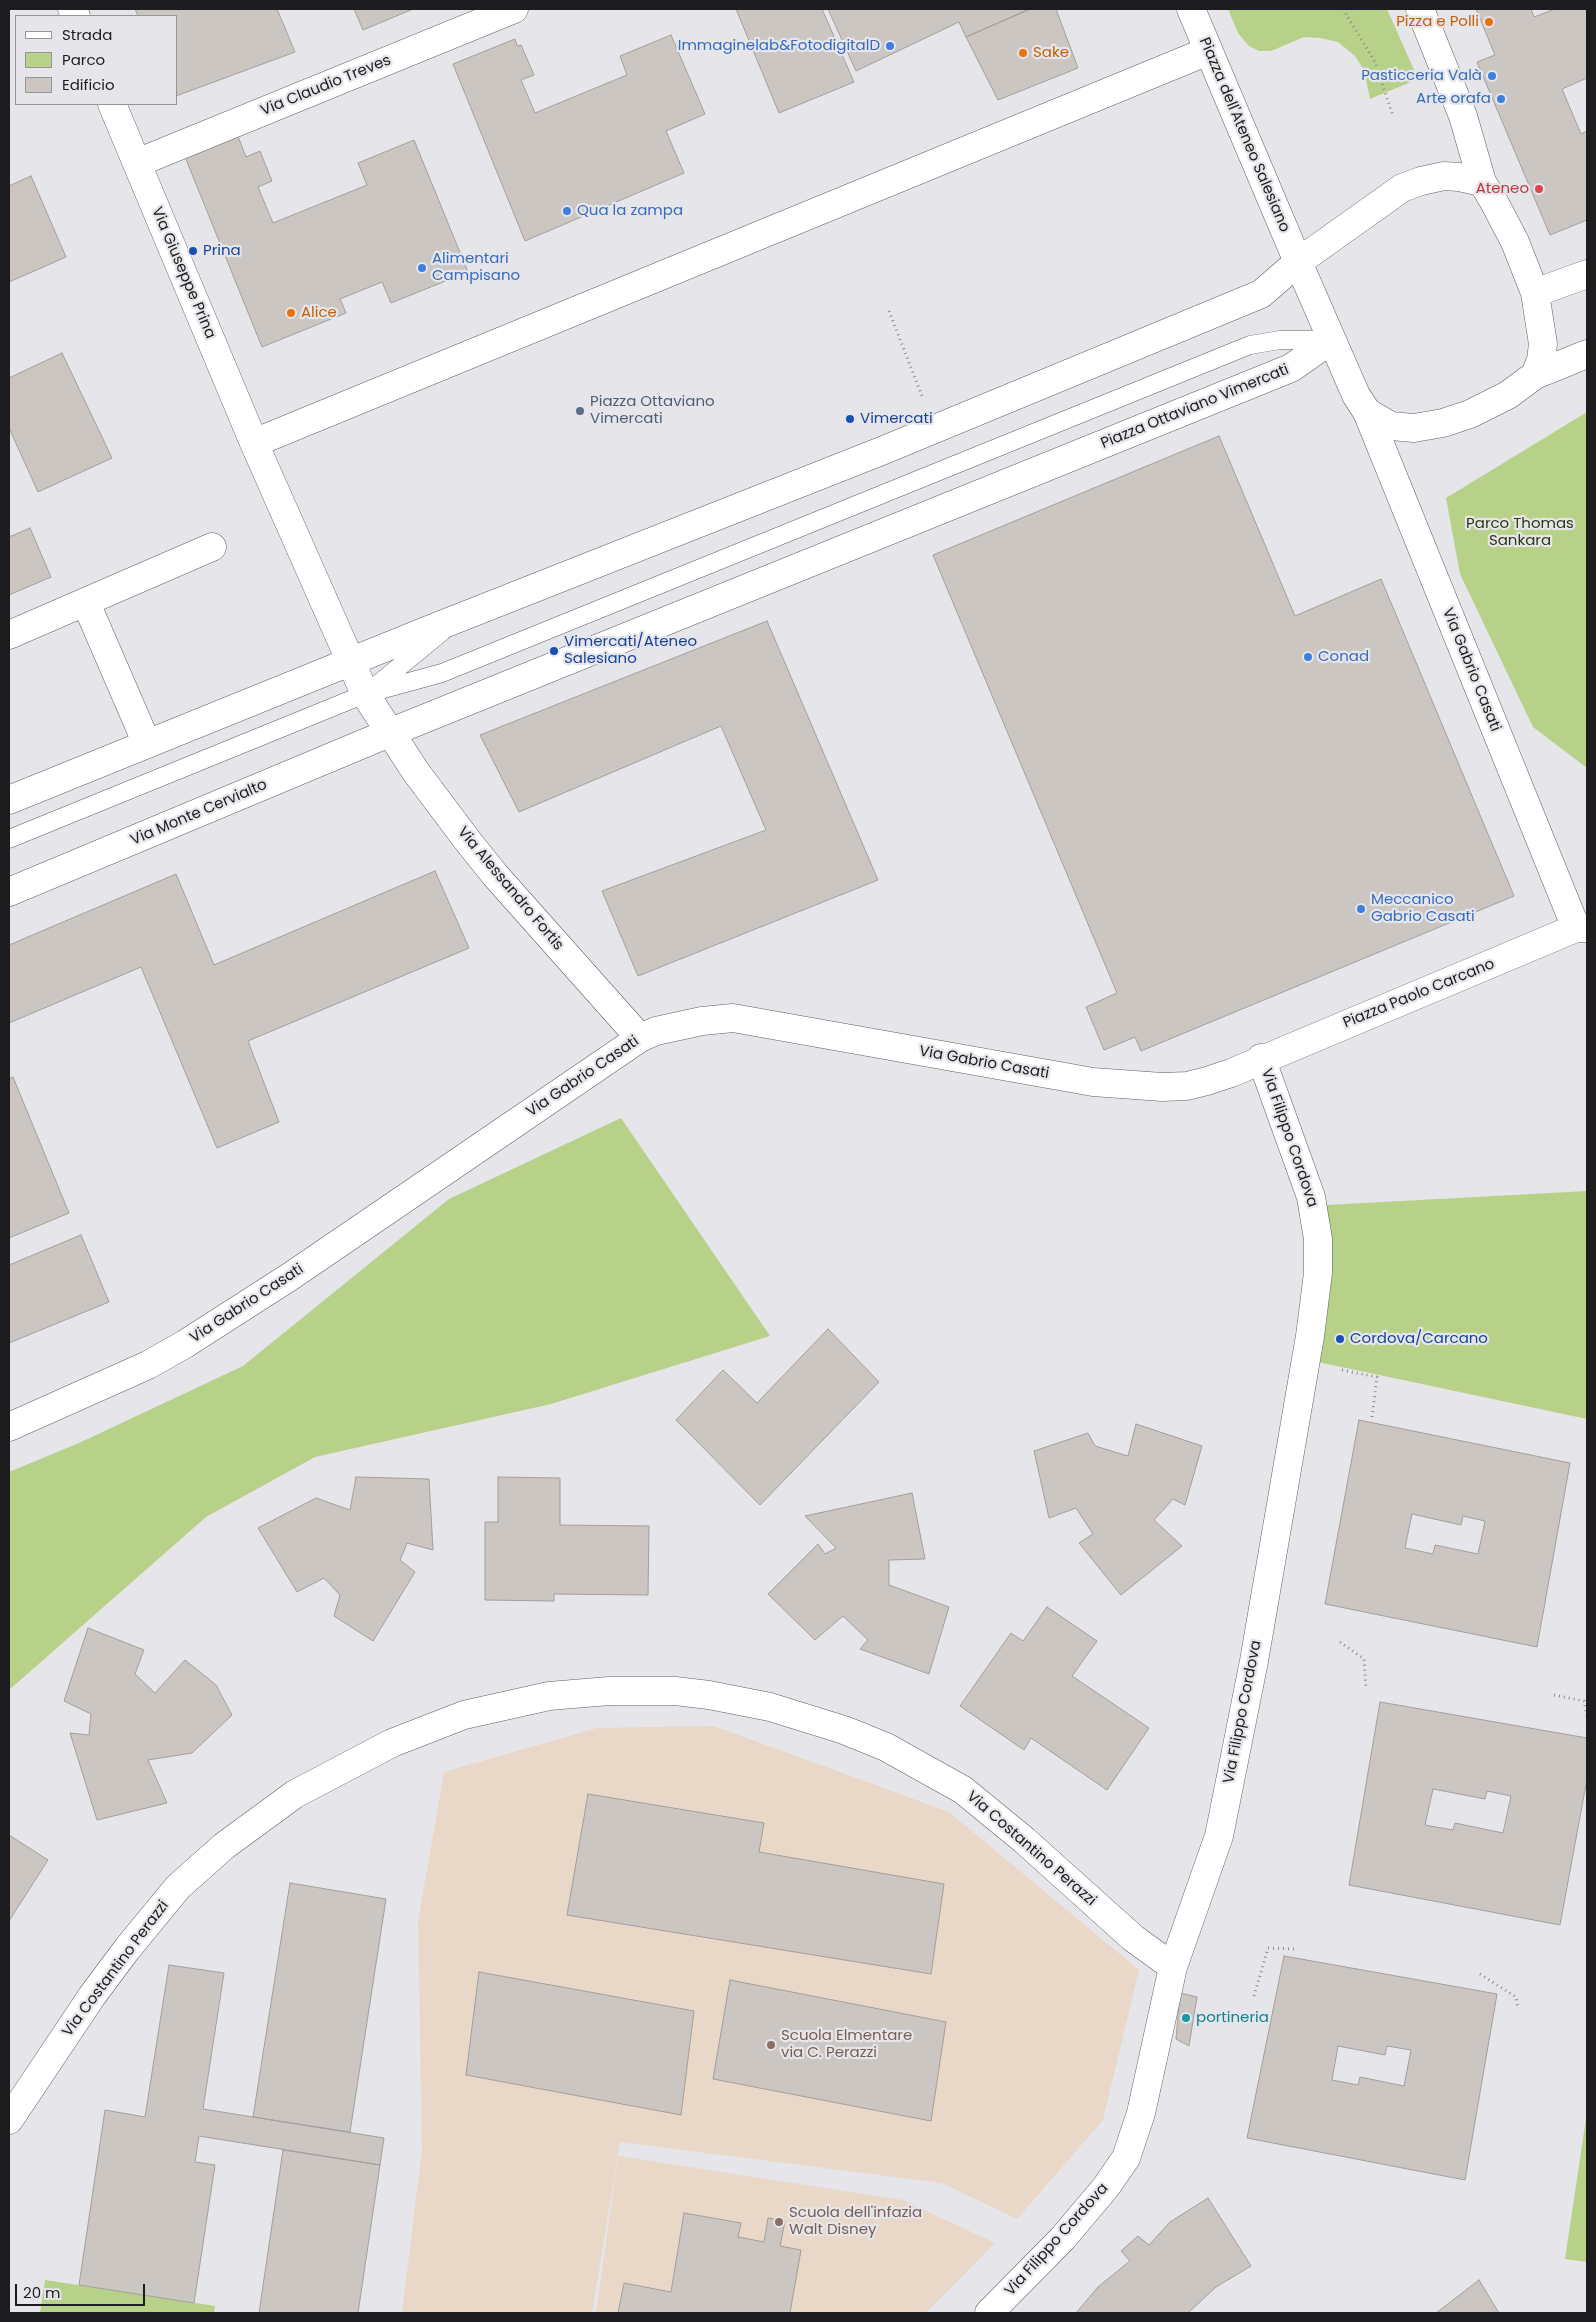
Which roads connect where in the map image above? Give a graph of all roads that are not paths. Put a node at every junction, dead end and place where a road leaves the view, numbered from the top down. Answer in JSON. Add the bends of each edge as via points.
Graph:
{"nodes":[{"id":1,"x":514,"y":9,"type":"edge"},
{"id":2,"x":1191,"y":9,"type":"edge"},
{"id":3,"x":1420,"y":9,"type":"edge"},
{"id":4,"x":1208,"y":51,"type":"junction"},
{"id":5,"x":112,"y":105,"type":"edge"},
{"id":6,"x":137,"y":163,"type":"junction"},
{"id":7,"x":1482,"y":182,"type":"junction"},
{"id":8,"x":1298,"y":262,"type":"junction"},
{"id":9,"x":1587,"y":274,"type":"edge"},
{"id":10,"x":1535,"y":293,"type":"junction"},
{"id":11,"x":1331,"y":340,"type":"junction"},
{"id":12,"x":1587,"y":354,"type":"edge"},
{"id":13,"x":1535,"y":375,"type":"junction"},
{"id":14,"x":1367,"y":412,"type":"junction"},
{"id":15,"x":254,"y":443,"type":"junction"},
{"id":16,"x":212,"y":547,"type":"dead end"},
{"id":17,"x":86,"y":603,"type":"junction"},
{"id":18,"x":457,"y":620,"type":"junction"},
{"id":19,"x":9,"y":635,"type":"edge"},
{"id":20,"x":350,"y":662,"type":"junction"},
{"id":21,"x":365,"y":694,"type":"junction"},
{"id":22,"x":389,"y":733,"type":"junction"},
{"id":23,"x":147,"y":744,"type":"junction"},
{"id":24,"x":9,"y":800,"type":"edge"},
{"id":25,"x":9,"y":839,"type":"edge"},
{"id":26,"x":9,"y":892,"type":"edge"},
{"id":27,"x":1582,"y":928,"type":"edge"},
{"id":28,"x":640,"y":1038,"type":"junction"},
{"id":29,"x":1261,"y":1058,"type":"junction"},
{"id":30,"x":9,"y":1427,"type":"edge"},
{"id":31,"x":1173,"y":1967,"type":"junction"},
{"id":32,"x":9,"y":2120,"type":"edge"},
{"id":33,"x":989,"y":2313,"type":"edge"}],
"edges":[{"from":1,"to":6,"type":"street","name":"Via Claudio Treves"},
{"from":2,"to":4,"type":"street","name":"Piazza dell'Ateneo Salesiano"},
{"from":3,"to":7,"type":"street","via":[[1463,116]]},
{"from":4,"to":8,"type":"street","name":"Piazza dell'Ateneo Salesiano"},
{"from":4,"to":15,"type":"street"},
{"from":5,"to":6,"type":"street","name":"Via Giuseppe Prina"},
{"from":6,"to":15,"type":"street","name":"Via Giuseppe Prina"},
{"from":7,"to":8,"type":"street","via":[[1444,176],[1402,188]]},
{"from":7,"to":10,"type":"street","via":[[1505,219]]},
{"from":8,"to":11,"type":"street","name":"Piazza dell'Ateneo Salesiano"},
{"from":8,"to":18,"type":"street","via":[[1261,294],[935,429]]},
{"from":9,"to":10,"type":"street"},
{"from":10,"to":13,"type":"street","via":[[1544,344]]},
{"from":11,"to":14,"type":"street","name":"Piazza dell'Ateneo Salesiano","via":[[1348,381]]},
{"from":11,"to":21,"type":"lane","name":"Piazza Ottaviano Vimercati","via":[[1280,340],[1250,345],[451,669]]},
{"from":11,"to":22,"type":"street","name":"Piazza Ottaviano Vimercati","via":[[1291,368]]},
{"from":12,"to":13,"type":"street","name":"Piazza dell'Ateneo Salesiano"},
{"from":13,"to":14,"type":"street","name":"Piazza dell'Ateneo Salesiano","via":[[1494,403],[1442,423],[1402,428],[1391,426]]},
{"from":14,"to":27,"type":"street","name":"Via Gabrio Casati"},
{"from":15,"to":20,"type":"street"},
{"from":16,"to":17,"type":"street"},
{"from":17,"to":19,"type":"street"},
{"from":17,"to":23,"type":"street"},
{"from":18,"to":20,"type":"street"},
{"from":18,"to":21,"type":"lane"},
{"from":20,"to":21,"type":"street"},
{"from":20,"to":23,"type":"street"},
{"from":21,"to":22,"type":"street"},
{"from":21,"to":25,"type":"lane"},
{"from":22,"to":26,"type":"street","name":"Via Monte Cervialto"},
{"from":22,"to":28,"type":"street","name":"Via Alessandro Fortis","via":[[495,875]]},
{"from":23,"to":24,"type":"street"},
{"from":27,"to":29,"type":"street","name":"Piazza Paolo Carcano"},
{"from":28,"to":29,"type":"street","name":"Via Gabrio Casati","via":[[677,1025],[733,1018],[1093,1082],[1162,1087],[1208,1081]]},
{"from":28,"to":30,"type":"street","name":"Via Gabrio Casati","via":[[217,1324],[148,1365]]},
{"from":29,"to":31,"type":"street","name":"Via Filippo Cordova","via":[[1311,1197],[1318,1239],[1318,1273],[1254,1661],[1220,1836]]},
{"from":31,"to":32,"type":"street","name":"Via Costantino Perazzi","via":[[1133,1938],[964,1790],[886,1747],[770,1707],[709,1695],[675,1691],[609,1691],[549,1696],[464,1715],[392,1743],[295,1794],[224,1846],[178,1888],[126,1949]]},
{"from":31,"to":33,"type":"street","name":"Via Filippo Cordova","via":[[1141,2113],[1126,2158],[1063,2238]]}]}
